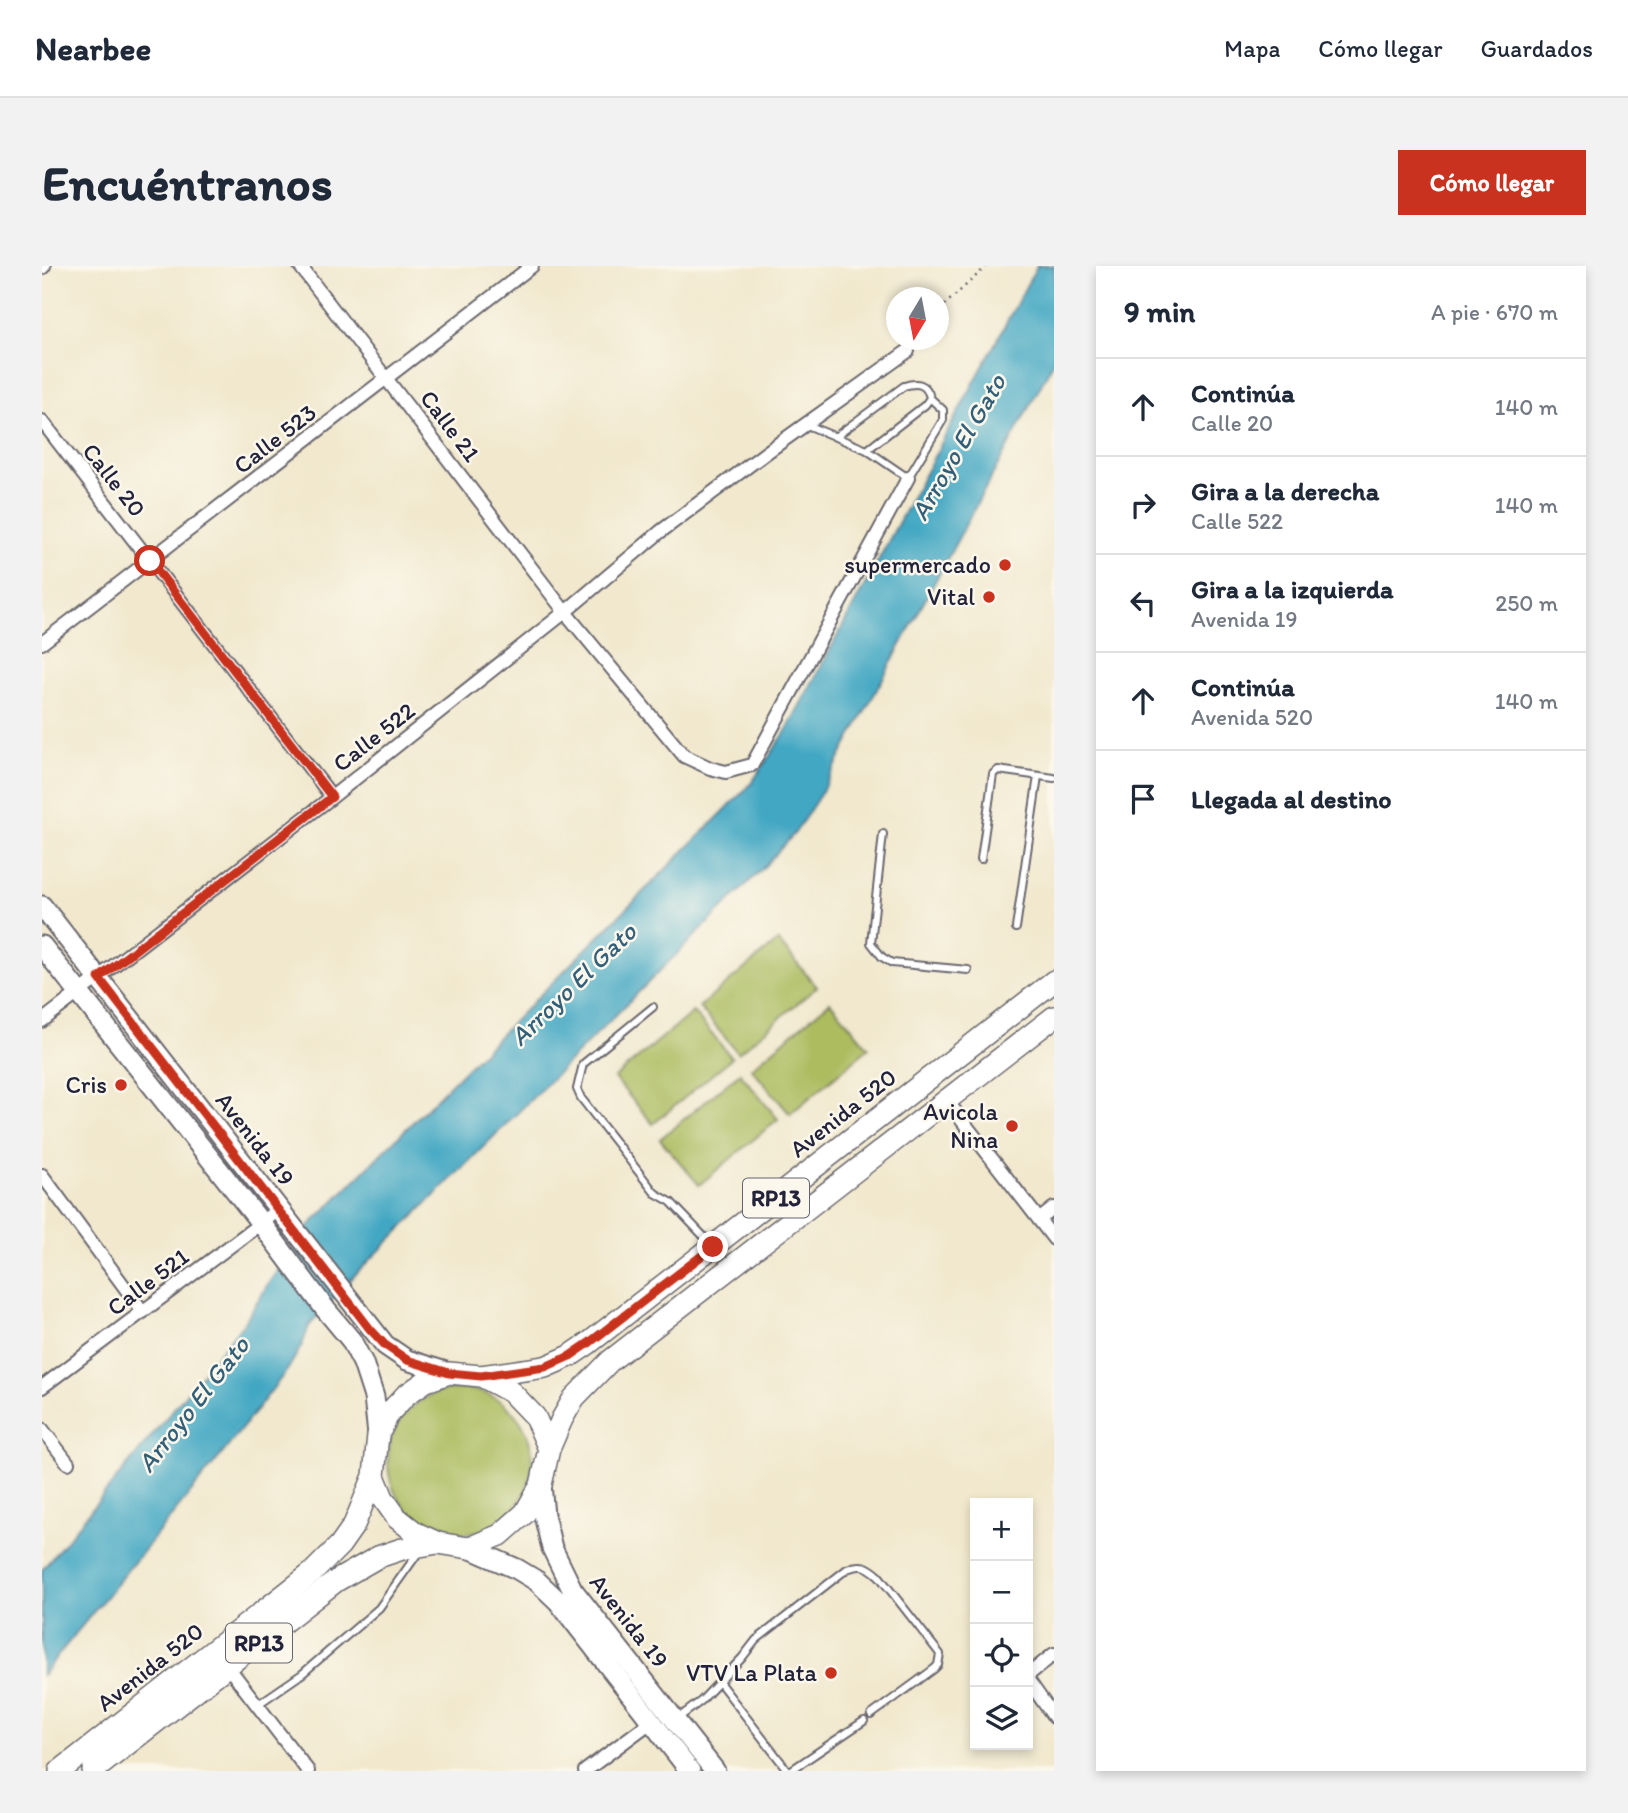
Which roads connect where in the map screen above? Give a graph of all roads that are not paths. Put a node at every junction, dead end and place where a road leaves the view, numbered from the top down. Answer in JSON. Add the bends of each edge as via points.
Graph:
{"nodes":[{"id":1,"x":300,"y":266,"type":"edge"},
{"id":2,"x":532,"y":266,"type":"edge"},
{"id":3,"x":908,"y":351,"type":"dead end"},
{"id":4,"x":387,"y":378,"type":"junction"},
{"id":5,"x":930,"y":398,"type":"junction"},
{"id":6,"x":42,"y":421,"type":"edge"},
{"id":7,"x":805,"y":425,"type":"junction"},
{"id":8,"x":835,"y":437,"type":"junction"},
{"id":9,"x":867,"y":450,"type":"junction"},
{"id":10,"x":908,"y":478,"type":"junction"},
{"id":11,"x":150,"y":561,"type":"junction"},
{"id":12,"x":565,"y":612,"type":"junction"},
{"id":13,"x":42,"y":643,"type":"edge"},
{"id":14,"x":1038,"y":776,"type":"junction"},
{"id":15,"x":1054,"y":778,"type":"edge"},
{"id":16,"x":332,"y":797,"type":"junction"},
{"id":17,"x":883,"y":834,"type":"dead end"},
{"id":18,"x":981,"y":859,"type":"dead end"},
{"id":19,"x":42,"y":906,"type":"edge"},
{"id":20,"x":1016,"y":928,"type":"dead end"},
{"id":21,"x":42,"y":946,"type":"edge"},
{"id":22,"x":968,"y":970,"type":"dead end"},
{"id":23,"x":99,"y":978,"type":"junction"},
{"id":24,"x":1054,"y":981,"type":"edge"},
{"id":25,"x":79,"y":994,"type":"junction"},
{"id":26,"x":653,"y":1007,"type":"dead end"},
{"id":27,"x":1054,"y":1017,"type":"edge"},
{"id":28,"x":42,"y":1021,"type":"edge"},
{"id":29,"x":947,"y":1101,"type":"junction"},
{"id":30,"x":42,"y":1175,"type":"edge"},
{"id":31,"x":1054,"y":1208,"type":"edge"},
{"id":32,"x":278,"y":1209,"type":"junction"},
{"id":33,"x":1039,"y":1220,"type":"junction"},
{"id":34,"x":261,"y":1223,"type":"junction"},
{"id":35,"x":1054,"y":1239,"type":"edge"},
{"id":36,"x":713,"y":1247,"type":"junction"},
{"id":37,"x":143,"y":1312,"type":"junction"},
{"id":38,"x":449,"y":1373,"type":"junction"},
{"id":39,"x":481,"y":1376,"type":"junction"},
{"id":40,"x":42,"y":1387,"type":"edge"},
{"id":41,"x":42,"y":1429,"type":"edge"},
{"id":42,"x":378,"y":1435,"type":"junction"},
{"id":43,"x":549,"y":1449,"type":"junction"},
{"id":44,"x":68,"y":1463,"type":"dead end"},
{"id":45,"x":374,"y":1476,"type":"junction"},
{"id":46,"x":541,"y":1485,"type":"junction"},
{"id":47,"x":431,"y":1544,"type":"junction"},
{"id":48,"x":469,"y":1548,"type":"junction"},
{"id":49,"x":1054,"y":1654,"type":"edge"},
{"id":50,"x":228,"y":1667,"type":"junction"},
{"id":51,"x":1033,"y":1672,"type":"edge"},
{"id":52,"x":719,"y":1682,"type":"junction"},
{"id":53,"x":1033,"y":1684,"type":"edge"},
{"id":54,"x":257,"y":1705,"type":"junction"},
{"id":55,"x":871,"y":1715,"type":"dead end"},
{"id":56,"x":1054,"y":1717,"type":"edge"},
{"id":57,"x":675,"y":1720,"type":"junction"},
{"id":58,"x":652,"y":1721,"type":"junction"},
{"id":59,"x":863,"y":1721,"type":"dead end"},
{"id":60,"x":60,"y":1771,"type":"edge"},
{"id":61,"x":93,"y":1771,"type":"edge"},
{"id":62,"x":308,"y":1771,"type":"edge"},
{"id":63,"x":585,"y":1771,"type":"edge"},
{"id":64,"x":690,"y":1771,"type":"edge"},
{"id":65,"x":715,"y":1771,"type":"edge"},
{"id":66,"x":789,"y":1771,"type":"edge"}],
"edges":[{"from":1,"to":4,"type":"street","name":"Calle 21"},
{"from":2,"to":4,"type":"street","name":"Calle 523"},
{"from":3,"to":7,"type":"street","name":"Calle 522"},
{"from":4,"to":11,"type":"street","name":"Calle 523"},
{"from":4,"to":12,"type":"street","name":"Calle 21"},
{"from":5,"to":8,"type":"lane","via":[[922,384],[904,386]]},
{"from":5,"to":9,"type":"lane"},
{"from":5,"to":10,"type":"lane","via":[[943,410],[943,420]]},
{"from":6,"to":11,"type":"street","name":"Calle 20"},
{"from":7,"to":8,"type":"lane"},
{"from":7,"to":12,"type":"street","name":"Calle 522","via":[[660,532]]},
{"from":8,"to":9,"type":"lane"},
{"from":9,"to":10,"type":"lane"},
{"from":10,"to":12,"type":"street","name":"Calle 21","via":[[752,765],[726,772],[684,755]]},
{"from":11,"to":13,"type":"street","name":"Calle 523"},
{"from":11,"to":16,"type":"street","name":"Calle 20"},
{"from":12,"to":16,"type":"street","name":"Calle 522"},
{"from":14,"to":15,"type":"lane"},
{"from":14,"to":18,"type":"lane","via":[[998,770],[993,774]]},
{"from":14,"to":20,"type":"lane"},
{"from":16,"to":23,"type":"street","name":"Calle 522"},
{"from":17,"to":22,"type":"lane","via":[[872,943],[892,963]]},
{"from":19,"to":23,"type":"main road","name":"Avenida 19"},
{"from":21,"to":25,"type":"main road","name":"Avenida 19"},
{"from":23,"to":25,"type":"street","name":"Calle 522"},
{"from":23,"to":32,"type":"main road","name":"Avenida 19"},
{"from":24,"to":36,"type":"main road","name":"Avenida 520","number":"RP13"},
{"from":25,"to":28,"type":"street","name":"Calle 522"},
{"from":25,"to":34,"type":"main road","name":"Avenida 19"},
{"from":26,"to":36,"type":"lane","via":[[583,1064],[580,1098],[654,1193],[671,1202]]},
{"from":27,"to":29,"type":"main road","number":"RP13"},
{"from":29,"to":33,"type":"street"},
{"from":29,"to":43,"type":"main road","number":"RP13","via":[[610,1361],[573,1398]]},
{"from":30,"to":37,"type":"street"},
{"from":31,"to":33,"type":"street"},
{"from":32,"to":34,"type":"street","name":"Calle 521"},
{"from":32,"to":38,"type":"main road","name":"Avenida 19","via":[[385,1345],[407,1360]]},
{"from":33,"to":35,"type":"street"},
{"from":34,"to":37,"type":"street","name":"Calle 521"},
{"from":34,"to":42,"type":"main road","name":"Avenida 19","via":[[351,1340],[374,1397]]},
{"from":36,"to":39,"type":"main road","name":"Avenida 520","number":"RP13","via":[[570,1356],[545,1367]]},
{"from":37,"to":40,"type":"street","name":"Calle 521"},
{"from":38,"to":39,"type":"main road","number":"RP13"},
{"from":38,"to":42,"type":"main road","number":"RP13","via":[[405,1395]]},
{"from":39,"to":43,"type":"main road","number":"RP13","via":[[511,1392],[527,1409]]},
{"from":41,"to":44,"type":"street"},
{"from":42,"to":45,"type":"main road","number":"RP13"},
{"from":43,"to":46,"type":"main road","number":"RP13"},
{"from":45,"to":47,"type":"main road","number":"RP13","via":[[397,1518]]},
{"from":45,"to":60,"type":"main road","name":"Avenida 520","number":"RP13","via":[[354,1525],[312,1573]]},
{"from":46,"to":48,"type":"main road","number":"RP13","via":[[525,1513],[500,1535]]},
{"from":46,"to":57,"type":"main road","name":"Avenida 19","via":[[552,1548],[572,1588]]},
{"from":47,"to":48,"type":"main road","number":"RP13"},
{"from":47,"to":50,"type":"main road","name":"Avenida 520","number":"RP13","via":[[378,1556],[336,1581]]},
{"from":47,"to":54,"type":"lane","via":[[379,1608],[302,1674]]},
{"from":48,"to":58,"type":"main road","name":"Avenida 19","via":[[537,1581],[558,1601]]},
{"from":49,"to":51,"type":"street"},
{"from":50,"to":54,"type":"street"},
{"from":50,"to":61,"type":"main road","name":"Avenida 520","number":"RP13"},
{"from":52,"to":55,"type":"lane","via":[[755,1640],[847,1569],[863,1565],[879,1576],[940,1654],[934,1669]]},
{"from":52,"to":57,"type":"lane"},
{"from":52,"to":66,"type":"lane"},
{"from":53,"to":56,"type":"street"},
{"from":54,"to":62,"type":"street"},
{"from":57,"to":65,"type":"main road","name":"Avenida 19"},
{"from":58,"to":63,"type":"street"},
{"from":58,"to":64,"type":"main road","name":"Avenida 19"},
{"from":59,"to":66,"type":"lane"}]}
